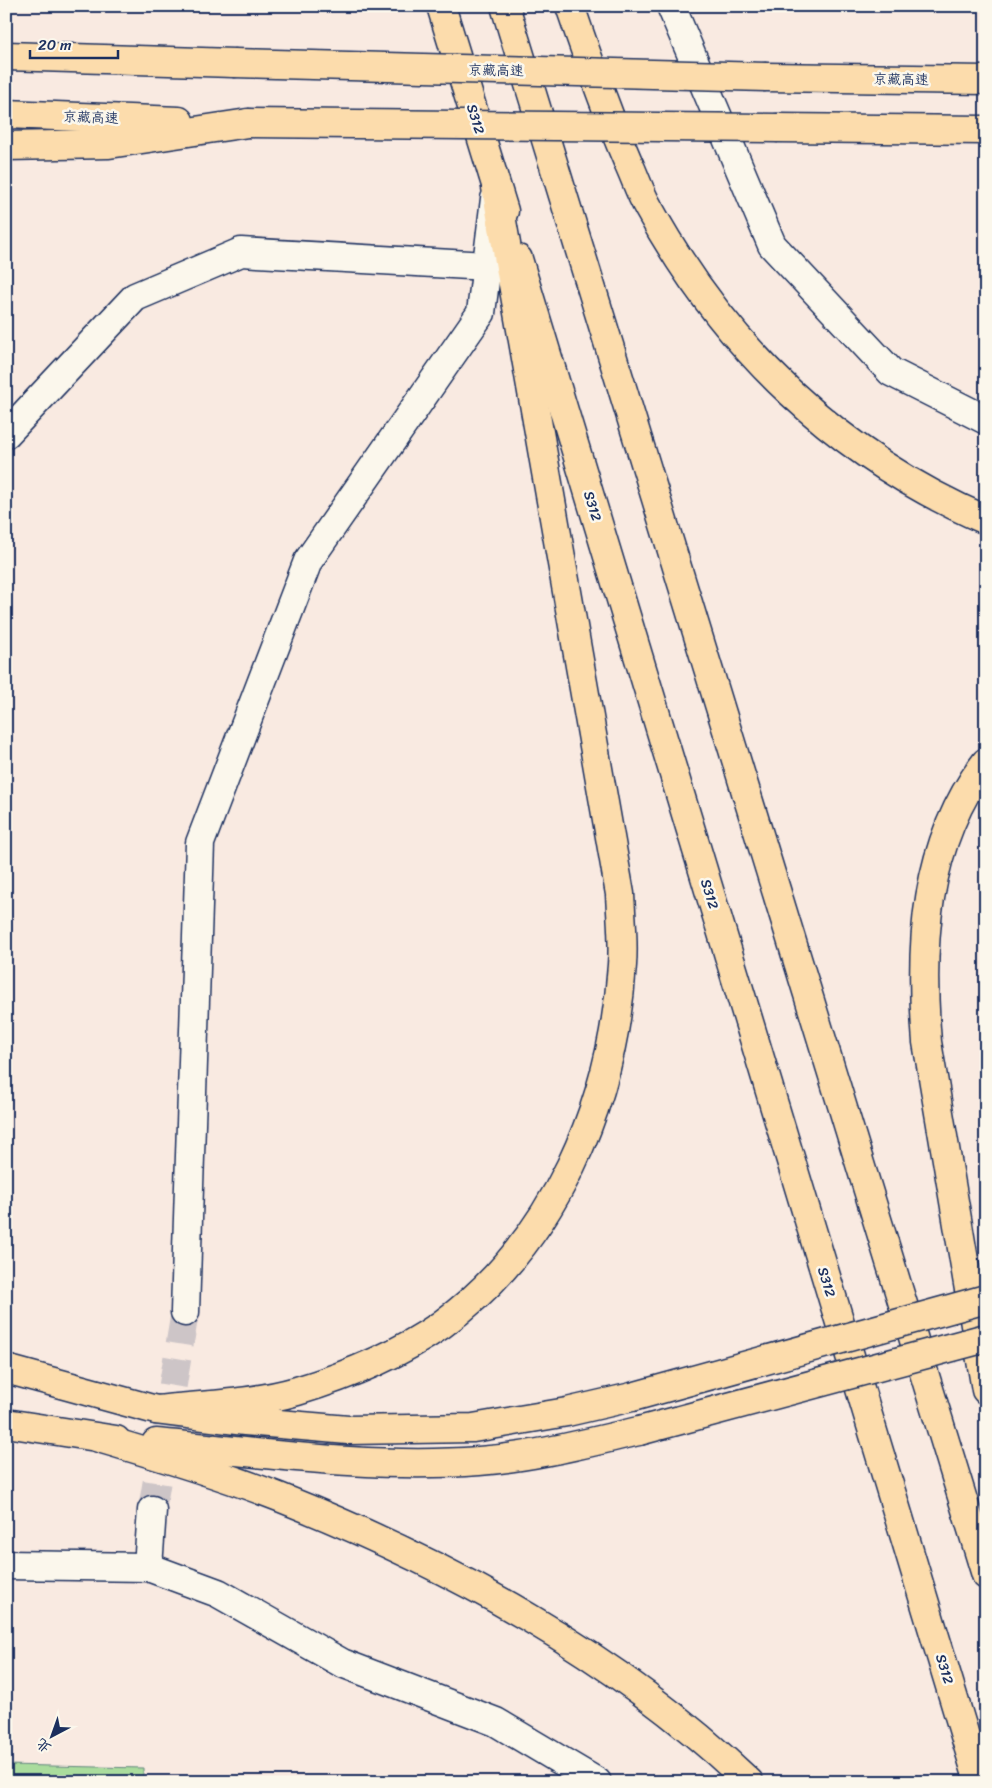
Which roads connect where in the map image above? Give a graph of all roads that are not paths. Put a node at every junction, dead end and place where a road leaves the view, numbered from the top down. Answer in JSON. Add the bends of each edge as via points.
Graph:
{"nodes":[{"id":1,"x":441,"y":6,"type":"edge"},
{"id":2,"x":505,"y":6,"type":"edge"},
{"id":3,"x":570,"y":6,"type":"edge"},
{"id":4,"x":670,"y":6,"type":"edge"},
{"id":5,"x":6,"y":56,"type":"edge"},
{"id":6,"x":986,"y":80,"type":"edge"},
{"id":7,"x":6,"y":114,"type":"edge"},
{"id":8,"x":248,"y":124,"type":"junction"},
{"id":9,"x":986,"y":130,"type":"edge"},
{"id":10,"x":6,"y":146,"type":"edge"},
{"id":11,"x":496,"y":187,"type":"junction"},
{"id":12,"x":486,"y":266,"type":"junction"},
{"id":13,"x":986,"y":420,"type":"edge"},
{"id":14,"x":6,"y":434,"type":"edge"},
{"id":15,"x":986,"y":520,"type":"edge"},
{"id":16,"x":986,"y":762,"type":"edge"},
{"id":17,"x":986,"y":1299,"type":"edge"},
{"id":18,"x":185,"y":1312,"type":"tunnel mouth"},
{"id":19,"x":986,"y":1338,"type":"edge"},
{"id":20,"x":6,"y":1369,"type":"edge"},
{"id":21,"x":986,"y":1390,"type":"edge"},
{"id":22,"x":156,"y":1410,"type":"junction"},
{"id":23,"x":6,"y":1423,"type":"edge"},
{"id":24,"x":99,"y":1438,"type":"junction"},
{"id":25,"x":152,"y":1510,"type":"tunnel mouth"},
{"id":26,"x":6,"y":1565,"type":"edge"},
{"id":27,"x":148,"y":1567,"type":"junction"},
{"id":28,"x":986,"y":1575,"type":"edge"},
{"id":29,"x":597,"y":1782,"type":"edge"},
{"id":30,"x":749,"y":1782,"type":"edge"},
{"id":31,"x":978,"y":1782,"type":"edge"}],
"edges":[{"from":1,"to":11,"type":"main road","name":"S312","number":"S312"},
{"from":2,"to":28,"type":"main road"},
{"from":3,"to":15,"type":"main road","via":[[606,112],[647,206],[689,276],[738,339],[792,396],[849,444],[947,504]]},
{"from":4,"to":13,"type":"street","via":[[772,245],[891,372]]},
{"from":5,"to":6,"type":"main road","name":"京藏高速","bridge":true},
{"from":7,"to":8,"type":"main road","name":"京藏高速"},
{"from":8,"to":9,"type":"main road","name":"京藏高速","bridge":true},
{"from":8,"to":10,"type":"main road","via":[[110,144]]},
{"from":11,"to":12,"type":"street"},
{"from":11,"to":22,"type":"main road","via":[[620,894],[622,964],[607,1071],[593,1117],[549,1207],[521,1247],[490,1281],[441,1325],[393,1354],[340,1377],[295,1391],[243,1401]]},
{"from":11,"to":31,"type":"main road","name":"S312","number":"S312"},
{"from":12,"to":14,"type":"street","via":[[240,252],[135,297]]},
{"from":12,"to":18,"type":"street","via":[[481,313],[308,561],[200,844]]},
{"from":16,"to":21,"type":"main road","via":[[953,819],[940,852],[927,913],[922,988],[927,1042]]},
{"from":17,"to":22,"type":"main road","bridge":true,"via":[[632,1397],[508,1424],[473,1428],[348,1430]]},
{"from":19,"to":24,"type":"main road","bridge":true,"via":[[639,1431],[478,1461],[388,1462],[315,1458]]},
{"from":20,"to":22,"type":"main road"},
{"from":23,"to":24,"type":"main road"},
{"from":24,"to":30,"type":"main road","via":[[279,1497],[398,1548],[482,1590],[564,1637],[644,1694]]},
{"from":25,"to":27,"type":"street"},
{"from":26,"to":27,"type":"street"},
{"from":27,"to":29,"type":"street","via":[[218,1594],[342,1663],[496,1722]]}]}
